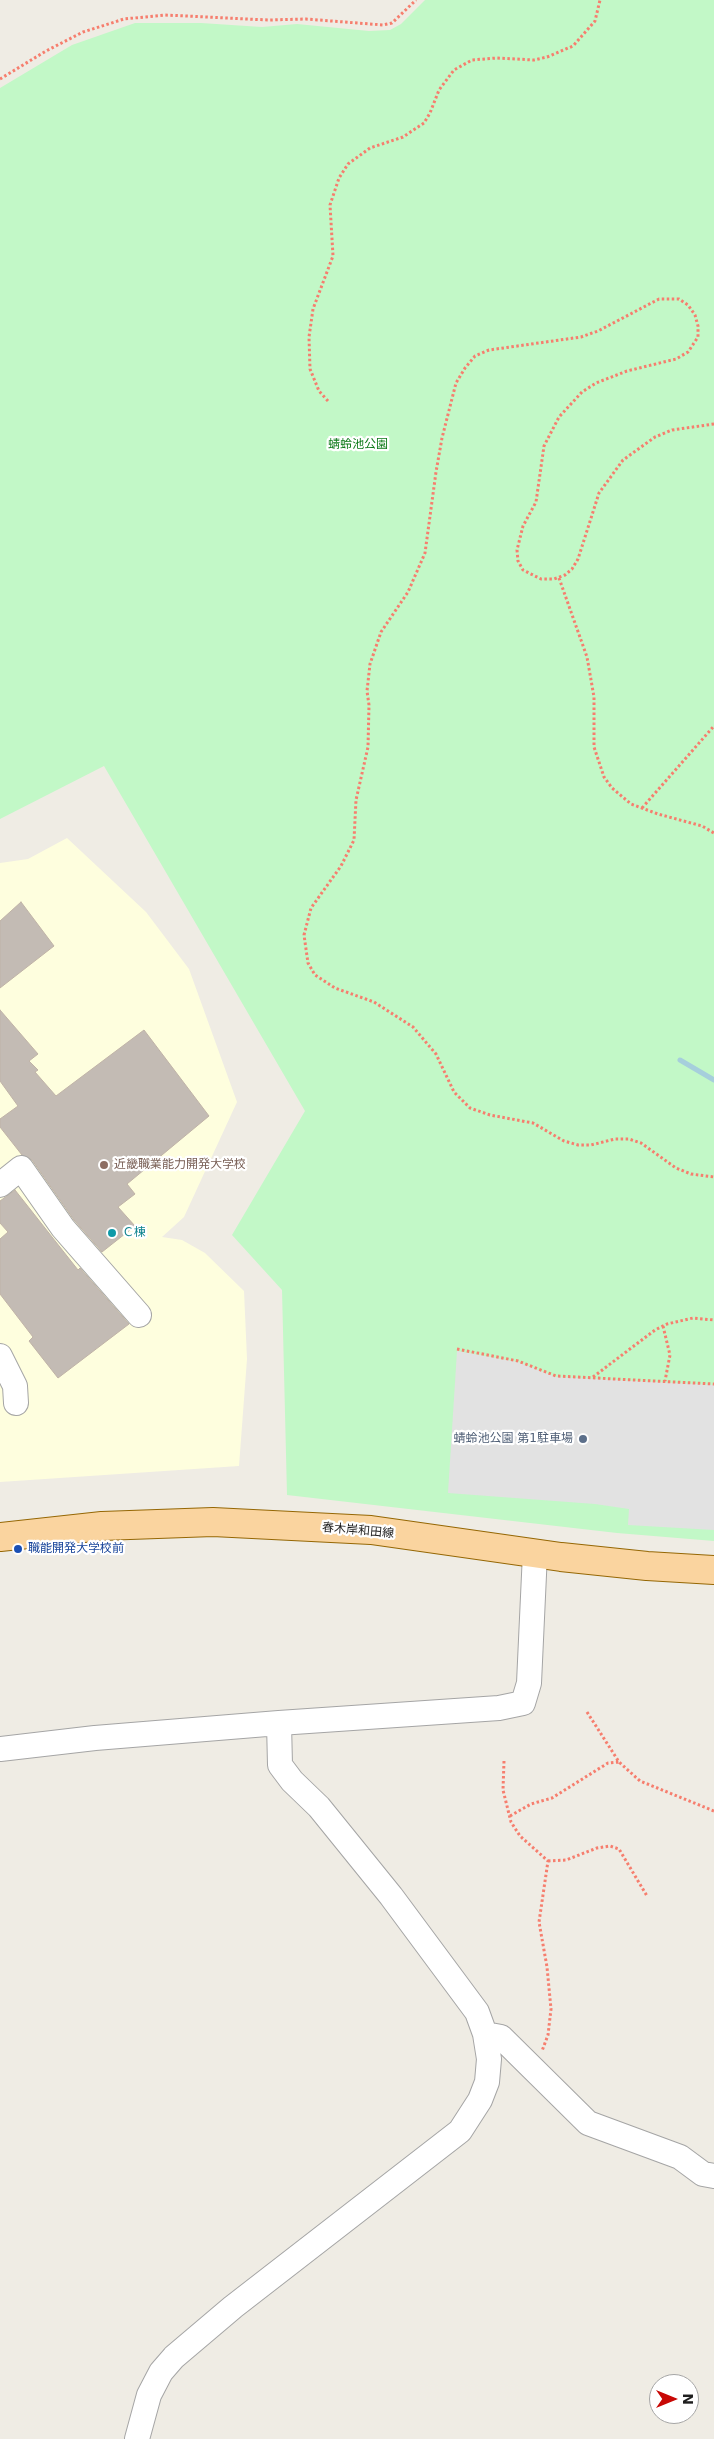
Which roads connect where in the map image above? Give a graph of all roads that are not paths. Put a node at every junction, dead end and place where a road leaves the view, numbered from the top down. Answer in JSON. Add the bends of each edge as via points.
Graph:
{"nodes":[{"id":1,"x":0,"y":1185,"type":"edge"},
{"id":2,"x":139,"y":1316,"type":"dead end"},
{"id":3,"x":0,"y":1356,"type":"edge"},
{"id":4,"x":16,"y":1403,"type":"dead end"},
{"id":5,"x":0,"y":1537,"type":"edge"},
{"id":6,"x":535,"y":1553,"type":"junction"},
{"id":7,"x":714,"y":1570,"type":"edge"},
{"id":8,"x":279,"y":1723,"type":"junction"},
{"id":9,"x":0,"y":1749,"type":"edge"},
{"id":10,"x":485,"y":2034,"type":"junction"},
{"id":11,"x":714,"y":2176,"type":"edge"},
{"id":12,"x":137,"y":2439,"type":"edge"}],
"edges":[{"from":1,"to":2,"type":"street","via":[[21,1168],[63,1228]]},
{"from":3,"to":4,"type":"street","via":[[15,1386]]},
{"from":5,"to":6,"type":"main road","name":"春木岸和田線","via":[[102,1526],[213,1522],[371,1530]]},
{"from":6,"to":7,"type":"main road","name":"春木岸和田線"},
{"from":6,"to":8,"type":"street","via":[[529,1683],[523,1703],[500,1708]]},
{"from":8,"to":9,"type":"street"},
{"from":8,"to":10,"type":"street","via":[[280,1765],[318,1806],[453,1977],[477,2012]]},
{"from":10,"to":11,"type":"street","via":[[501,2037],[588,2123],[680,2157],[703,2174]]},
{"from":10,"to":12,"type":"street","via":[[487,2082],[480,2100],[460,2131],[232,2307],[174,2357],[149,2395]]}]}
